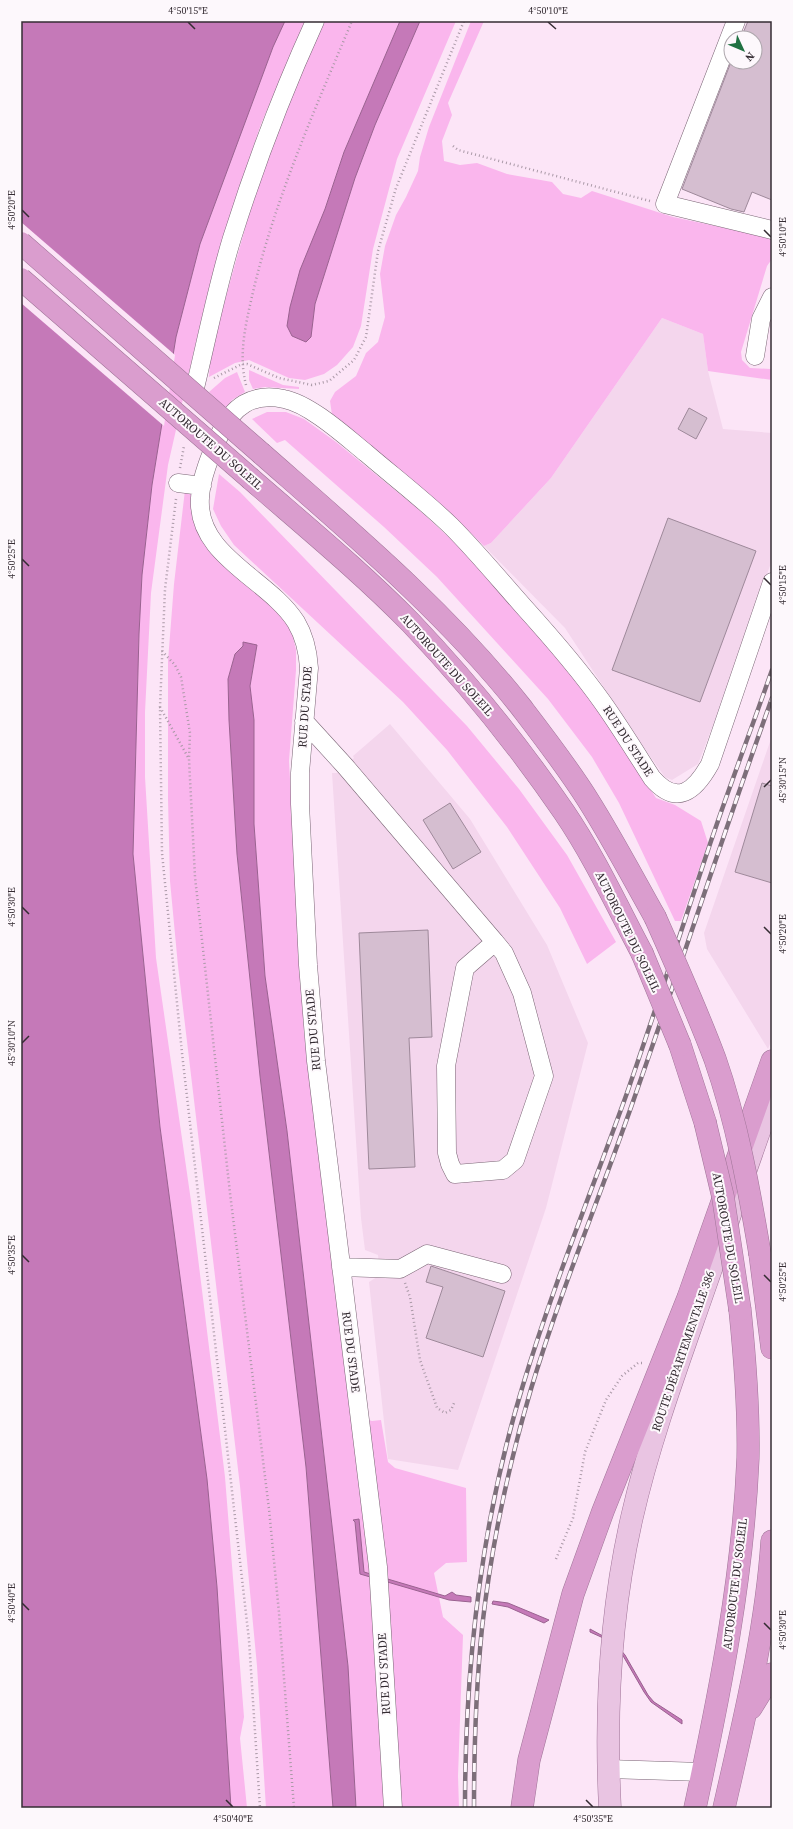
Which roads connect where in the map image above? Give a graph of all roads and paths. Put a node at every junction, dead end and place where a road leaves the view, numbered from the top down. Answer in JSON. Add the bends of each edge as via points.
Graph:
{"nodes":[{"id":1,"x":315,"y":21,"type":"edge"},
{"id":2,"x":352,"y":21,"type":"edge"},
{"id":3,"x":464,"y":21,"type":"edge"},
{"id":4,"x":736,"y":21,"type":"edge"},
{"id":5,"x":453,"y":146,"type":"dead end"},
{"id":6,"x":665,"y":204,"type":"junction"},
{"id":7,"x":772,"y":230,"type":"edge"},
{"id":8,"x":21,"y":243,"type":"edge"},
{"id":9,"x":21,"y":279,"type":"edge"},
{"id":10,"x":772,"y":297,"type":"edge"},
{"id":11,"x":755,"y":356,"type":"dead end"},
{"id":12,"x":242,"y":364,"type":"junction"},
{"id":13,"x":194,"y":388,"type":"joint"},
{"id":14,"x":251,"y":400,"type":"junction"},
{"id":15,"x":185,"y":439,"type":"dead end"},
{"id":16,"x":178,"y":483,"type":"junction"},
{"id":17,"x":202,"y":486,"type":"junction"},
{"id":18,"x":772,"y":582,"type":"edge"},
{"id":19,"x":162,"y":651,"type":"junction"},
{"id":20,"x":160,"y":707,"type":"junction"},
{"id":21,"x":304,"y":721,"type":"junction"},
{"id":22,"x":189,"y":759,"type":"junction"},
{"id":23,"x":495,"y":942,"type":"junction"},
{"id":24,"x":772,"y":1061,"type":"edge"},
{"id":25,"x":772,"y":1095,"type":"edge"},
{"id":26,"x":341,"y":1267,"type":"junction"},
{"id":27,"x":400,"y":1269,"type":"junction"},
{"id":28,"x":502,"y":1274,"type":"dead end"},
{"id":29,"x":772,"y":1348,"type":"edge"},
{"id":30,"x":660,"y":1366,"type":"junction"},
{"id":31,"x":455,"y":1401,"type":"dead end"},
{"id":32,"x":772,"y":1541,"type":"edge"},
{"id":33,"x":556,"y":1559,"type":"dead end"},
{"id":34,"x":772,"y":1674,"type":"edge"},
{"id":35,"x":744,"y":1719,"type":"junction"},
{"id":36,"x":608,"y":1768,"type":"junction"},
{"id":37,"x":702,"y":1772,"type":"junction"},
{"id":38,"x":260,"y":1808,"type":"edge"},
{"id":39,"x":294,"y":1808,"type":"edge"},
{"id":40,"x":393,"y":1808,"type":"edge"},
{"id":41,"x":522,"y":1808,"type":"edge"},
{"id":42,"x":610,"y":1808,"type":"edge"},
{"id":43,"x":695,"y":1808,"type":"edge"},
{"id":44,"x":724,"y":1808,"type":"edge"}],
"edges":[{"from":1,"to":13,"type":"street","via":[[264,144],[232,240]]},
{"from":2,"to":12,"type":"path","via":[[322,91],[261,258],[246,322]]},
{"from":3,"to":12,"type":"path","via":[[394,194],[378,251],[366,337],[354,360],[329,381],[312,385],[287,381]]},
{"from":4,"to":6,"type":"street"},
{"from":5,"to":6,"type":"path","via":[[458,150],[511,165]]},
{"from":6,"to":7,"type":"street"},
{"from":8,"to":29,"type":"highway","bridge":true,"via":[[262,454],[430,606],[492,673],[540,732],[587,799],[655,917],[715,1060],[734,1126],[752,1207]]},
{"from":9,"to":37,"type":"highway","name":"AUTOROUTE DU SOLEIL","bridge":true,"via":[[345,562],[410,622],[500,724],[565,813],[642,954],[680,1045],[705,1122],[723,1197],[740,1310],[747,1403],[748,1457],[739,1570],[727,1649]]},
{"from":10,"to":11,"type":"street","via":[[761,319]]},
{"from":12,"to":13,"type":"path"},
{"from":12,"to":14,"type":"path"},
{"from":14,"to":17,"type":"street","name":"RUE DU STADE","via":[[239,406],[226,420]]},
{"from":14,"to":18,"type":"street","name":"RUE DU STADE","via":[[267,397],[286,399],[312,412],[350,440],[451,527],[549,634],[603,702],[652,778],[660,788],[671,793],[682,794],[694,788],[710,764]]},
{"from":15,"to":16,"type":"path"},
{"from":16,"to":17,"type":"street"},
{"from":16,"to":19,"type":"path","via":[[165,589]]},
{"from":17,"to":21,"type":"street","name":"RUE DU STADE","via":[[201,520],[211,537],[226,556],[280,603],[295,620],[304,638],[309,668]]},
{"from":19,"to":20,"type":"path"},
{"from":19,"to":22,"type":"path","via":[[182,677],[190,733]]},
{"from":20,"to":22,"type":"path"},
{"from":20,"to":38,"type":"path","via":[[162,853],[248,1632]]},
{"from":21,"to":23,"type":"street"},
{"from":21,"to":26,"type":"street","name":"RUE DU STADE","via":[[300,804],[308,965],[316,1062]]},
{"from":22,"to":39,"type":"path","via":[[196,885],[230,1193],[270,1516]]},
{"from":23,"to":23,"type":"street","via":[[504,953],[522,992],[544,1076],[515,1160],[503,1170],[456,1174],[447,1153],[446,1066],[465,968]]},
{"from":24,"to":30,"type":"highway","via":[[688,1298]]},
{"from":25,"to":36,"type":"main road","name":"ROUTE DÉPARTEMENTALE 386","via":[[656,1428],[632,1518],[616,1612],[609,1690]]},
{"from":26,"to":27,"type":"street"},
{"from":26,"to":40,"type":"street","name":"RUE DU STADE","via":[[378,1567]]},
{"from":27,"to":28,"type":"street","via":[[427,1254]]},
{"from":27,"to":31,"type":"path","via":[[410,1297],[420,1360],[437,1408],[444,1413],[451,1410]]},
{"from":30,"to":33,"type":"path","via":[[638,1363],[622,1376],[606,1400],[585,1452],[573,1518]]},
{"from":30,"to":41,"type":"highway","via":[[573,1594],[529,1760]]},
{"from":32,"to":35,"type":"highway","via":[[767,1594]]},
{"from":34,"to":35,"type":"highway"},
{"from":35,"to":44,"type":"highway"},
{"from":36,"to":37,"type":"street"},
{"from":36,"to":42,"type":"main road","name":"ROUTE DÉPARTEMENTALE 386"},
{"from":37,"to":43,"type":"highway","name":"AUTOROUTE DU SOLEIL"}]}
